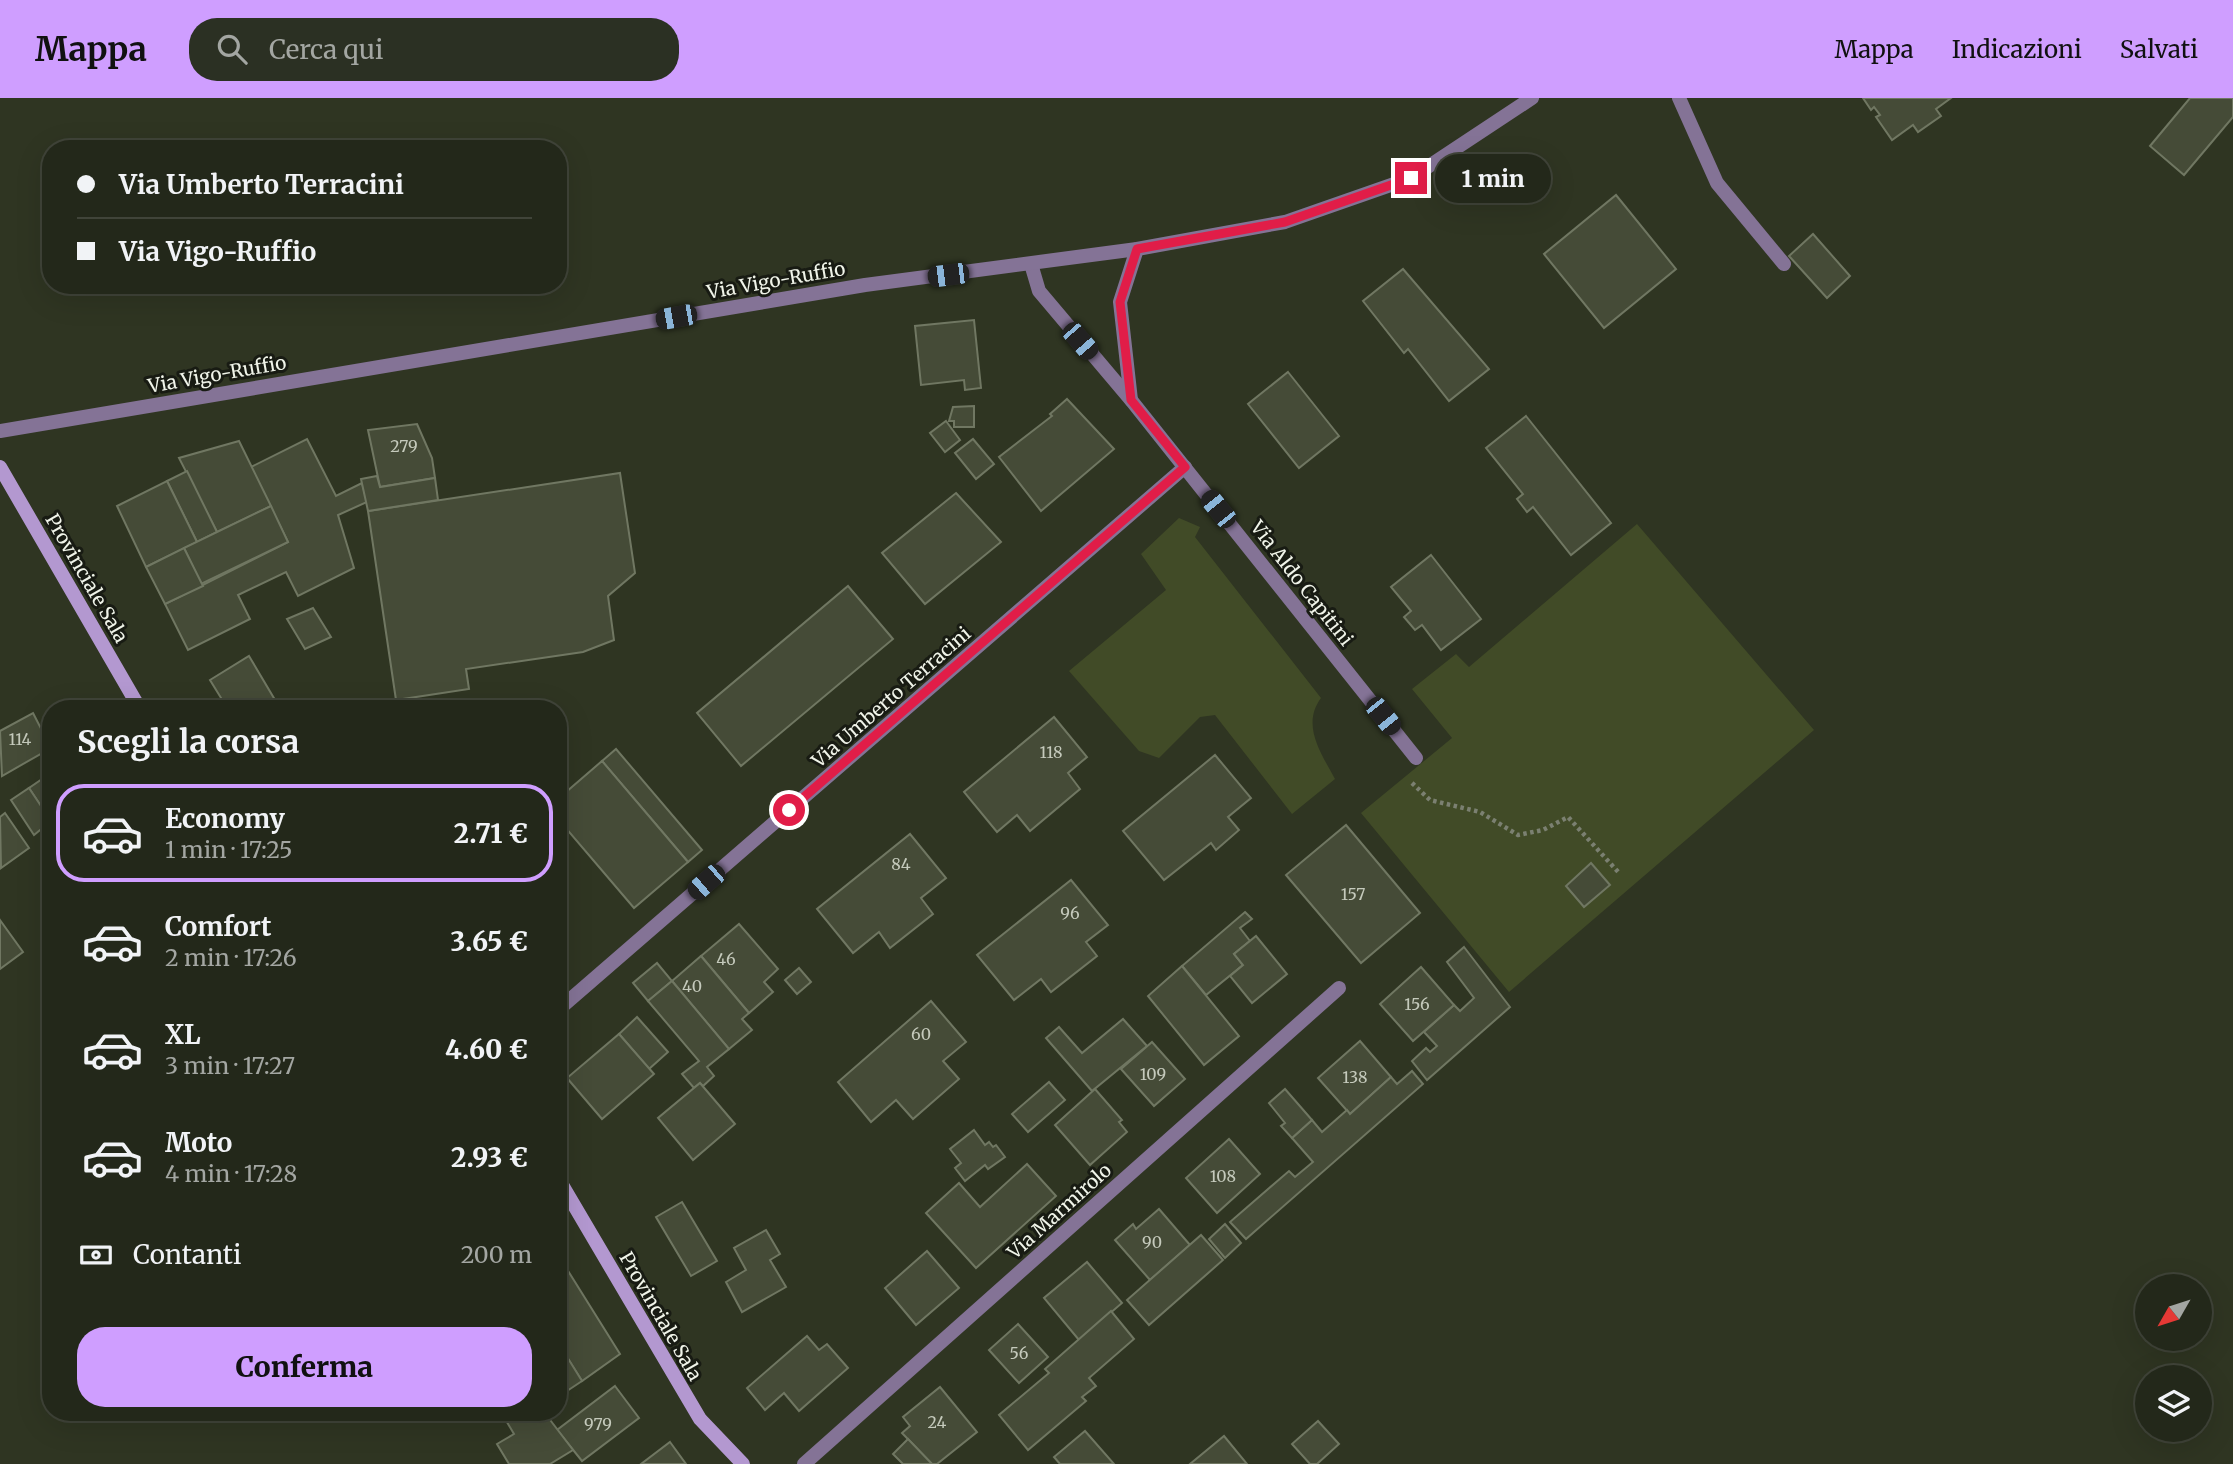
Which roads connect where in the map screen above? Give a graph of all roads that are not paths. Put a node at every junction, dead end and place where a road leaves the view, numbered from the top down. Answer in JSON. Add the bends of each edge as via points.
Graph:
{"nodes":[{"id":1,"x":1532,"y":98,"type":"edge"},
{"id":2,"x":1679,"y":98,"type":"edge"},
{"id":3,"x":1137,"y":249,"type":"junction"},
{"id":4,"x":1031,"y":264,"type":"junction"},
{"id":5,"x":1784,"y":264,"type":"dead end"},
{"id":6,"x":1131,"y":400,"type":"junction"},
{"id":7,"x":0,"y":431,"type":"edge"},
{"id":8,"x":0,"y":467,"type":"edge"},
{"id":9,"x":1185,"y":467,"type":"junction"},
{"id":10,"x":135,"y":700,"type":"edge"},
{"id":11,"x":1416,"y":758,"type":"dead end"},
{"id":12,"x":1339,"y":988,"type":"dead end"},
{"id":13,"x":567,"y":1002,"type":"edge"},
{"id":14,"x":567,"y":1193,"type":"edge"},
{"id":15,"x":743,"y":1464,"type":"edge"},
{"id":16,"x":804,"y":1464,"type":"edge"}],
"edges":[{"from":1,"to":3,"type":"street","name":"Via Vigo-Ruffio","via":[[1411,178],[1285,222]]},
{"from":2,"to":5,"type":"street","via":[[1717,183]]},
{"from":3,"to":4,"type":"street","name":"Via Vigo-Ruffio"},
{"from":3,"to":6,"type":"street","via":[[1120,302]]},
{"from":4,"to":6,"type":"street","name":"Via Aldo Capitini","via":[[1039,291]]},
{"from":4,"to":7,"type":"street","name":"Via Vigo-Ruffio","via":[[865,285]]},
{"from":6,"to":9,"type":"street","name":"Via Aldo Capitini"},
{"from":8,"to":10,"type":"street","name":"Provinciale Sala"},
{"from":9,"to":11,"type":"street","name":"Via Aldo Capitini"},
{"from":9,"to":13,"type":"street","name":"Via Umberto Terracini"},
{"from":12,"to":16,"type":"street","name":"Via Marmirolo"},
{"from":14,"to":15,"type":"street","name":"Provinciale Sala","via":[[700,1419]]}]}
